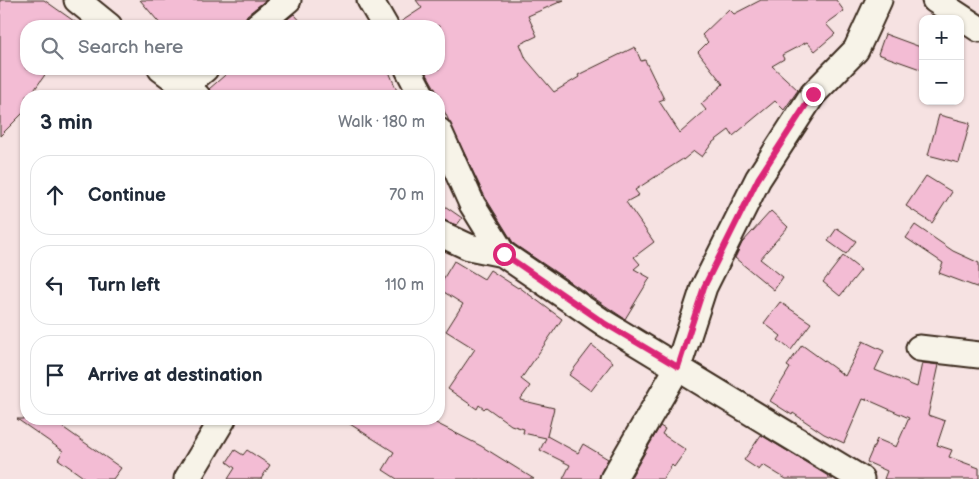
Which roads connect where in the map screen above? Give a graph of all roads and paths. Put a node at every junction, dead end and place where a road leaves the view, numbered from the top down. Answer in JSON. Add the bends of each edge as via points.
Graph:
{"nodes":[{"id":1,"x":77,"y":0,"type":"edge"},
{"id":2,"x":288,"y":0,"type":"edge"},
{"id":3,"x":370,"y":0,"type":"edge"},
{"id":4,"x":879,"y":0,"type":"edge"},
{"id":5,"x":935,"y":0,"type":"edge"},
{"id":6,"x":102,"y":20,"type":"edge"},
{"id":7,"x":264,"y":20,"type":"edge"},
{"id":8,"x":382,"y":20,"type":"edge"},
{"id":9,"x":979,"y":29,"type":"edge"},
{"id":10,"x":169,"y":75,"type":"edge"},
{"id":11,"x":201,"y":75,"type":"edge"},
{"id":12,"x":411,"y":75,"type":"edge"},
{"id":13,"x":187,"y":90,"type":"edge"},
{"id":14,"x":191,"y":90,"type":"edge"},
{"id":15,"x":419,"y":90,"type":"edge"},
{"id":16,"x":445,"y":144,"type":"edge"},
{"id":17,"x":445,"y":236,"type":"edge"},
{"id":18,"x":504,"y":254,"type":"junction"},
{"id":19,"x":919,"y":348,"type":"dead end"},
{"id":20,"x":979,"y":356,"type":"edge"},
{"id":21,"x":678,"y":367,"type":"junction"},
{"id":22,"x":219,"y":425,"type":"edge"},
{"id":23,"x":187,"y":479,"type":"edge"},
{"id":24,"x":613,"y":479,"type":"edge"},
{"id":25,"x":861,"y":479,"type":"edge"}],
"edges":[{"from":1,"to":6,"type":"street"},
{"from":2,"to":7,"type":"street"},
{"from":3,"to":8,"type":"street"},
{"from":4,"to":21,"type":"street","via":[[856,50],[813,94],[758,179],[704,287]]},
{"from":5,"to":9,"type":"street"},
{"from":10,"to":13,"type":"street"},
{"from":11,"to":14,"type":"street"},
{"from":12,"to":15,"type":"street"},
{"from":16,"to":18,"type":"street","via":[[472,204]]},
{"from":17,"to":18,"type":"street","via":[[469,248]]},
{"from":18,"to":21,"type":"street","via":[[604,323]]},
{"from":19,"to":20,"type":"street"},
{"from":21,"to":24,"type":"street"},
{"from":21,"to":25,"type":"street"},
{"from":22,"to":23,"type":"street"}]}
